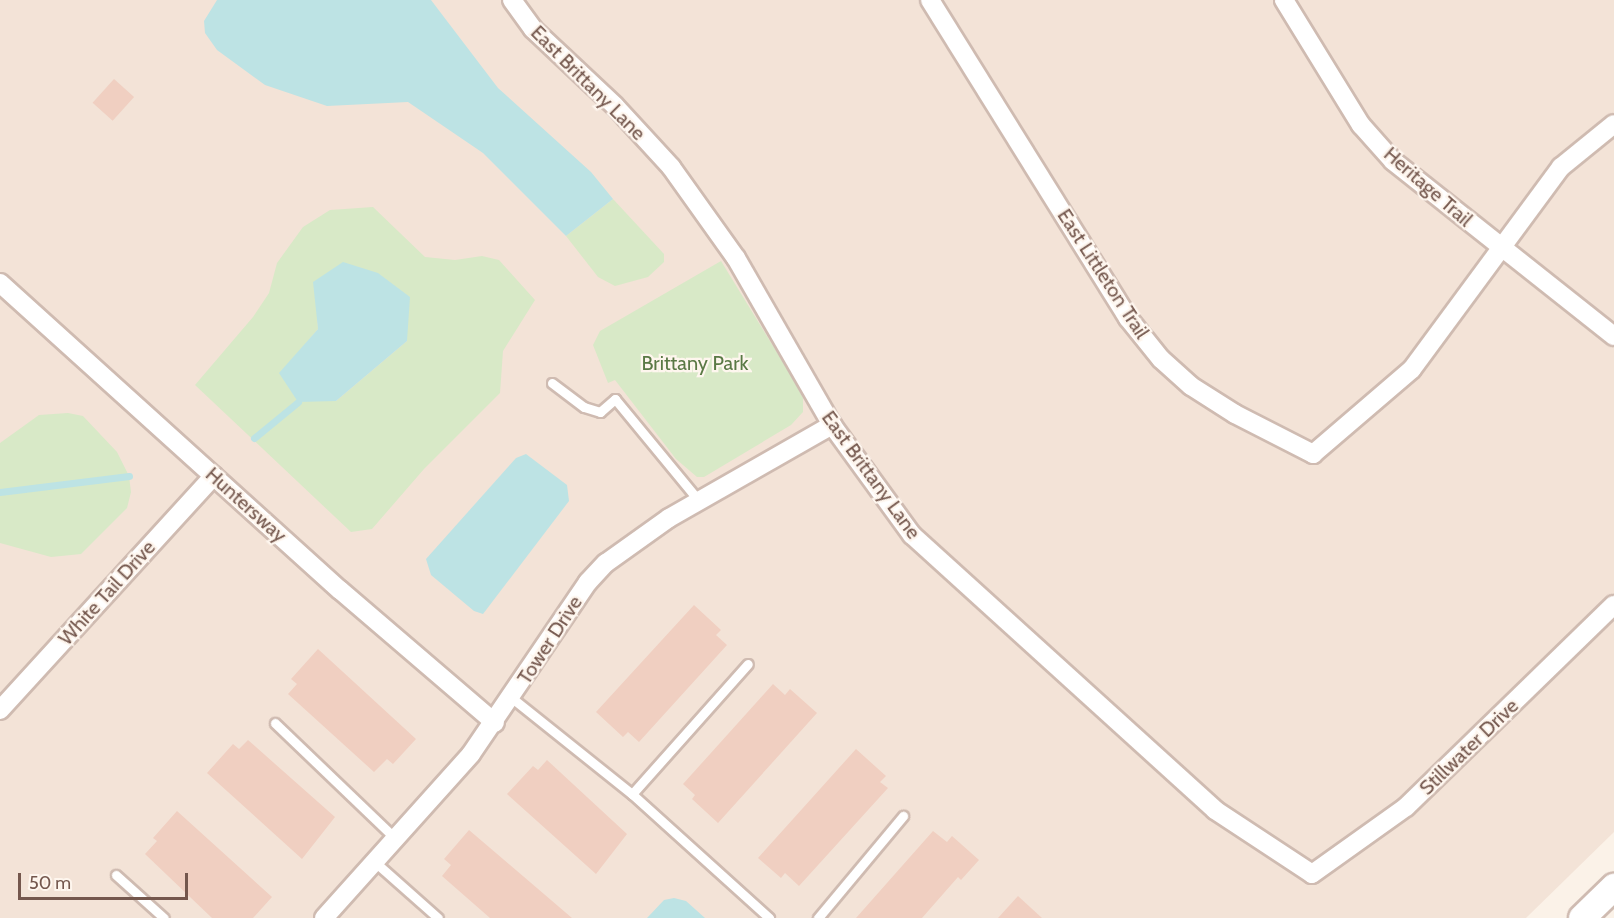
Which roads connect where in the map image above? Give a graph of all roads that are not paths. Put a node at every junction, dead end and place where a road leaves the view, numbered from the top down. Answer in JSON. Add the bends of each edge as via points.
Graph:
{"nodes":[{"id":1,"x":512,"y":0,"type":"edge"},
{"id":2,"x":930,"y":0,"type":"edge"},
{"id":3,"x":1284,"y":0,"type":"edge"},
{"id":4,"x":1614,"y":123,"type":"edge"},
{"id":5,"x":1501,"y":248,"type":"junction"},
{"id":6,"x":0,"y":283,"type":"edge"},
{"id":7,"x":1614,"y":336,"type":"edge"},
{"id":8,"x":552,"y":382,"type":"dead end"},
{"id":9,"x":831,"y":425,"type":"junction"},
{"id":10,"x":214,"y":476,"type":"junction"},
{"id":11,"x":699,"y":501,"type":"junction"},
{"id":12,"x":1614,"y":605,"type":"edge"},
{"id":13,"x":748,"y":664,"type":"dead end"},
{"id":14,"x":512,"y":698,"type":"junction"},
{"id":15,"x":0,"y":710,"type":"edge"},
{"id":16,"x":275,"y":723,"type":"dead end"},
{"id":17,"x":495,"y":723,"type":"junction"},
{"id":18,"x":632,"y":794,"type":"junction"},
{"id":19,"x":903,"y":816,"type":"dead end"},
{"id":20,"x":396,"y":839,"type":"junction"},
{"id":21,"x":375,"y":862,"type":"junction"},
{"id":22,"x":1312,"y":874,"type":"joint"},
{"id":23,"x":116,"y":875,"type":"dead end"},
{"id":24,"x":1614,"y":887,"type":"edge"},
{"id":25,"x":164,"y":918,"type":"edge"},
{"id":26,"x":324,"y":918,"type":"edge"},
{"id":27,"x":438,"y":918,"type":"edge"},
{"id":28,"x":769,"y":918,"type":"edge"},
{"id":29,"x":818,"y":918,"type":"edge"},
{"id":30,"x":1582,"y":918,"type":"edge"}],
"edges":[{"from":1,"to":9,"type":"street","name":"East Brittany Lane","via":[[533,29],[615,106],[671,167],[736,258]]},
{"from":2,"to":5,"type":"street","name":"East Littleton Trail","via":[[1128,318],[1161,359],[1191,386],[1235,414],[1313,454],[1405,375]]},
{"from":3,"to":5,"type":"street","name":"Heritage Trail","via":[[1361,125],[1394,161]]},
{"from":4,"to":5,"type":"street","via":[[1561,167]]},
{"from":5,"to":7,"type":"street","name":"Heritage Trail"},
{"from":6,"to":10,"type":"street","name":"Huntersway"},
{"from":8,"to":11,"type":"lane","via":[[584,407],[600,412],[615,399]]},
{"from":9,"to":11,"type":"street","name":"Tower Drive"},
{"from":9,"to":22,"type":"street","name":"East Brittany Lane","via":[[912,535],[1215,810]]},
{"from":10,"to":15,"type":"street","name":"White Tail Drive"},
{"from":10,"to":17,"type":"street","name":"Huntersway"},
{"from":11,"to":14,"type":"street","name":"Tower Drive","via":[[636,538],[606,562],[588,582]]},
{"from":12,"to":22,"type":"street","name":"Stillwater Drive","via":[[1406,807]]},
{"from":13,"to":18,"type":"lane"},
{"from":14,"to":17,"type":"street","name":"Tower Drive"},
{"from":14,"to":18,"type":"lane"},
{"from":16,"to":20,"type":"lane"},
{"from":17,"to":20,"type":"street","name":"Tower Drive"},
{"from":18,"to":28,"type":"lane"},
{"from":19,"to":29,"type":"lane"},
{"from":20,"to":21,"type":"street","name":"Tower Drive"},
{"from":21,"to":26,"type":"street","name":"Tower Drive"},
{"from":21,"to":27,"type":"lane"},
{"from":23,"to":25,"type":"lane"},
{"from":24,"to":30,"type":"main road"}]}
